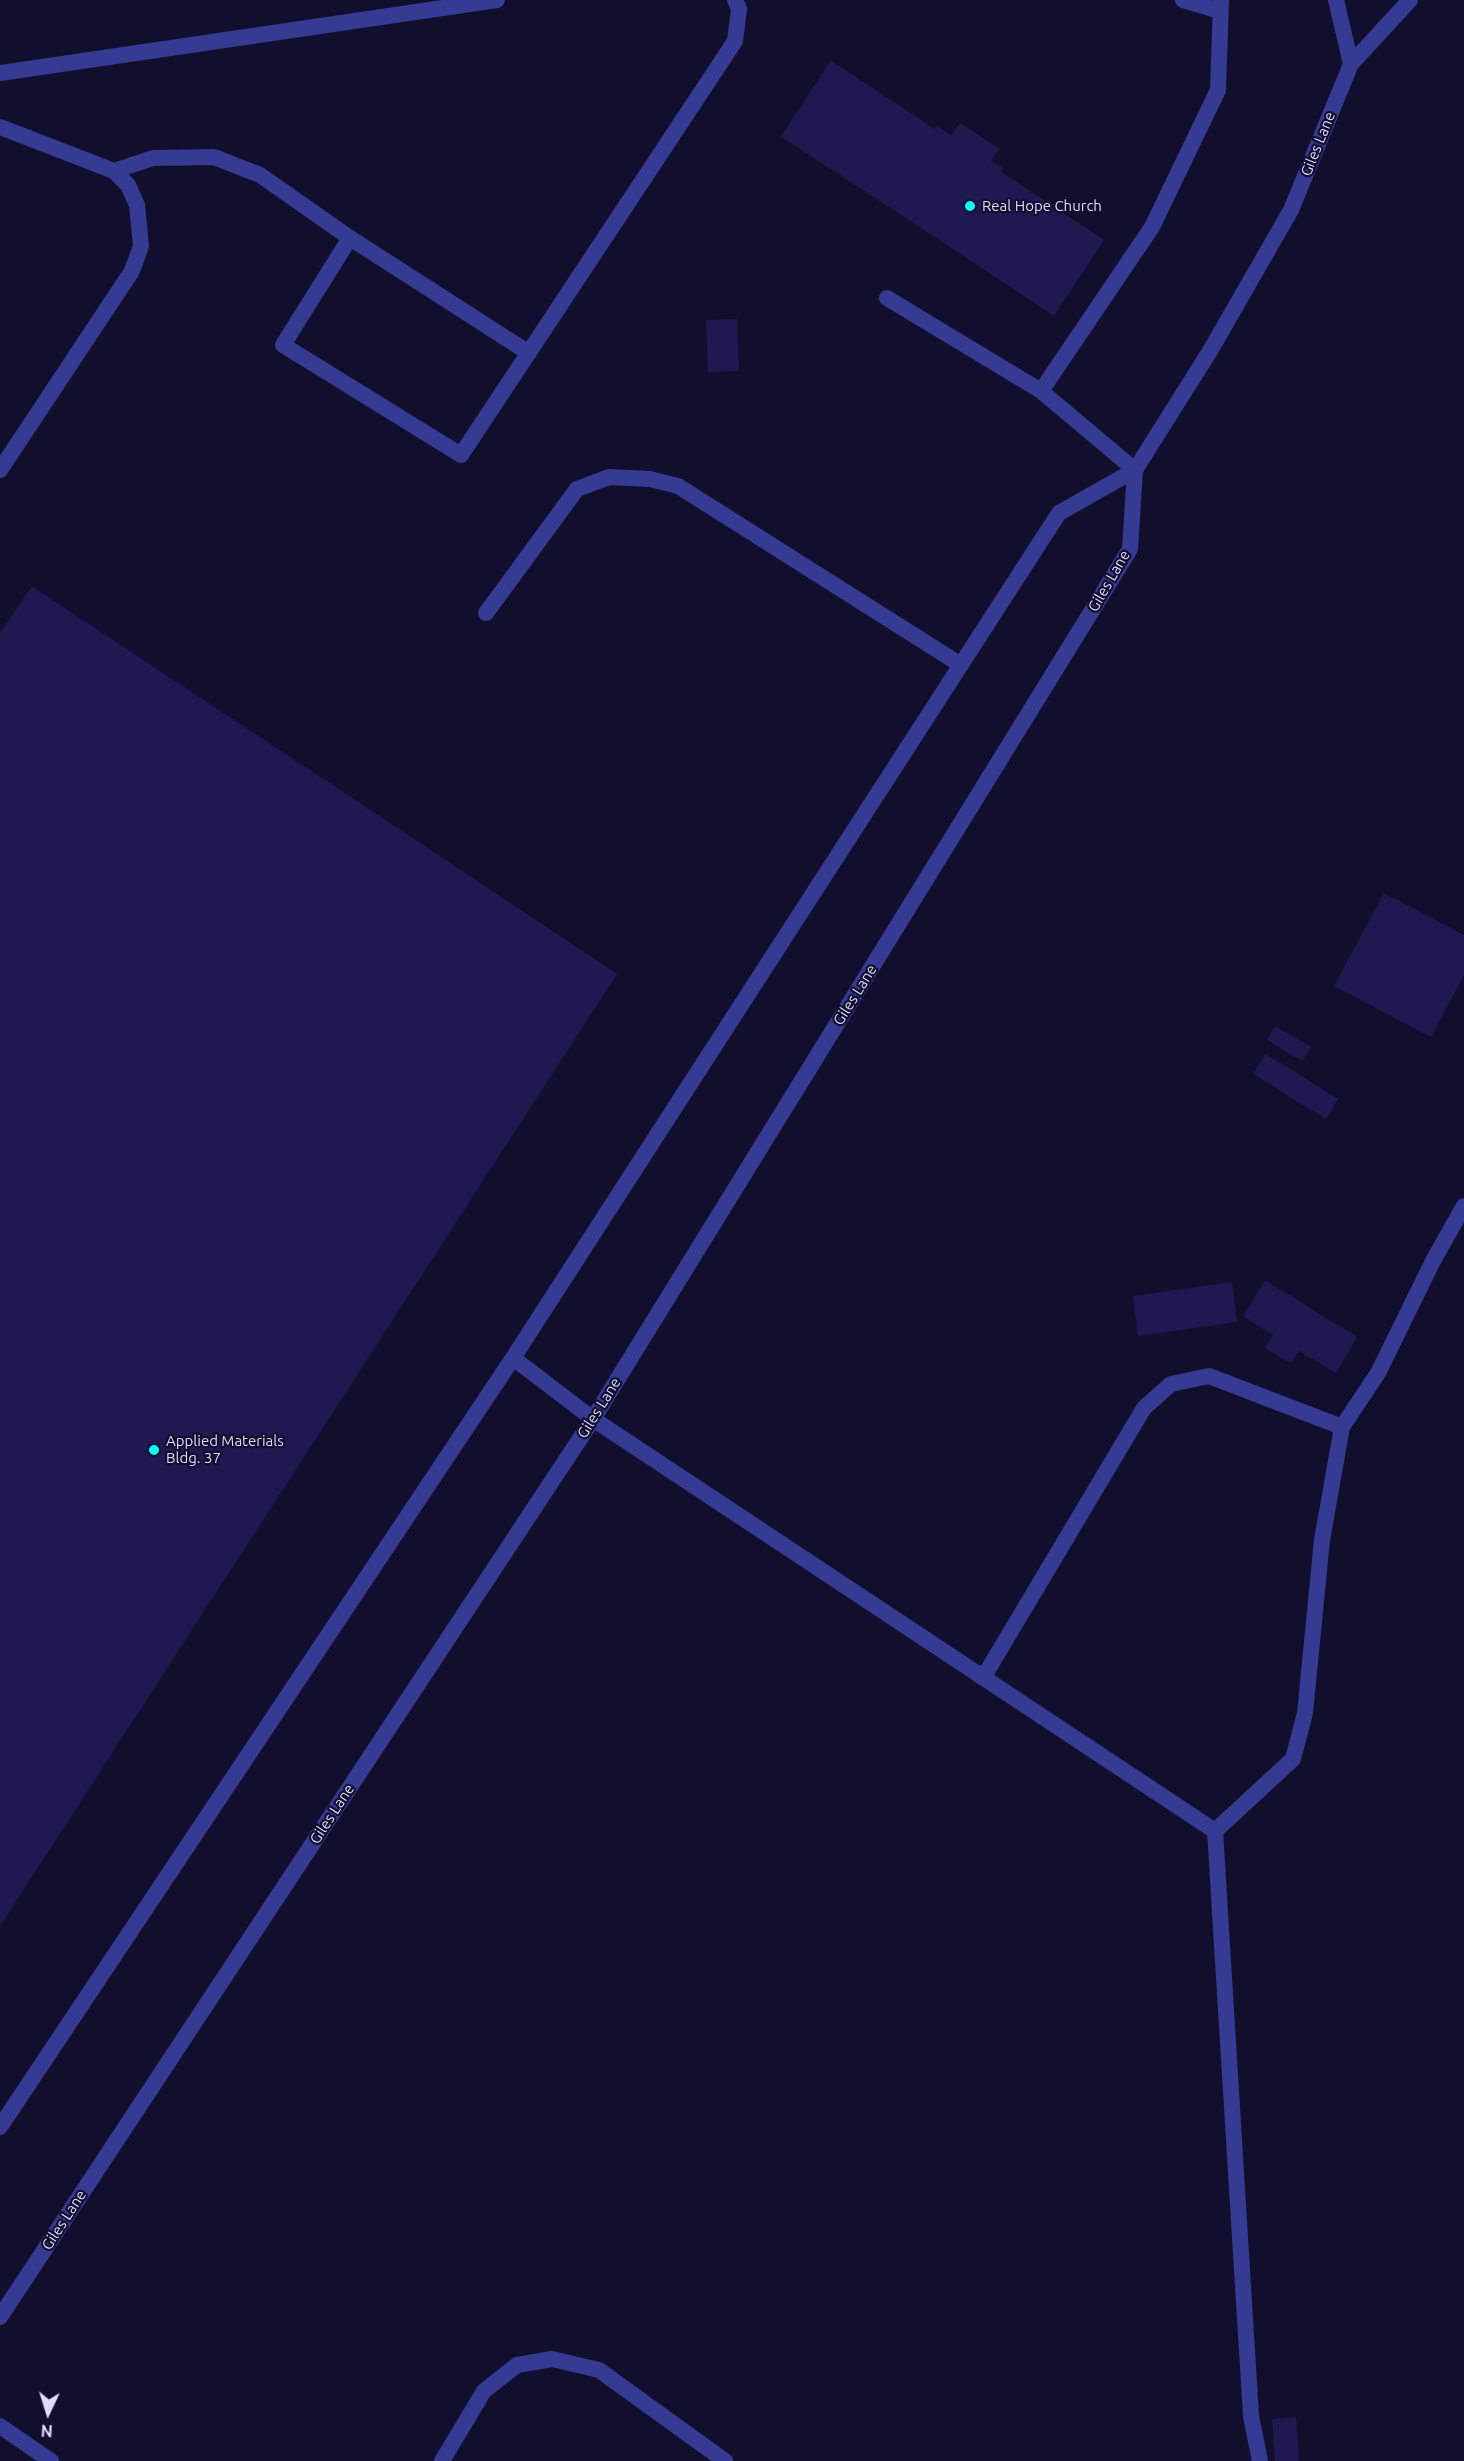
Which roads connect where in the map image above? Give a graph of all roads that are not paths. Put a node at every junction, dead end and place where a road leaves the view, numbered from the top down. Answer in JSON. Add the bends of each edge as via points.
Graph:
{"nodes":[{"id":1,"x":497,"y":0,"type":"edge"},
{"id":2,"x":735,"y":0,"type":"edge"},
{"id":3,"x":1182,"y":0,"type":"edge"},
{"id":4,"x":1336,"y":0,"type":"edge"},
{"id":5,"x":1410,"y":0,"type":"edge"},
{"id":6,"x":1220,"y":6,"type":"edge"},
{"id":7,"x":1351,"y":63,"type":"junction"},
{"id":8,"x":0,"y":73,"type":"edge"},
{"id":9,"x":0,"y":127,"type":"edge"},
{"id":10,"x":114,"y":171,"type":"junction"},
{"id":11,"x":350,"y":238,"type":"junction"},
{"id":12,"x":887,"y":298,"type":"dead end"},
{"id":13,"x":529,"y":354,"type":"junction"},
{"id":14,"x":1041,"y":391,"type":"junction"},
{"id":15,"x":0,"y":470,"type":"edge"},
{"id":16,"x":1135,"y":471,"type":"junction"},
{"id":17,"x":486,"y":613,"type":"dead end"},
{"id":18,"x":961,"y":665,"type":"junction"},
{"id":19,"x":1464,"y":1206,"type":"edge"},
{"id":20,"x":513,"y":1358,"type":"junction"},
{"id":21,"x":593,"y":1419,"type":"junction"},
{"id":22,"x":1342,"y":1427,"type":"junction"},
{"id":23,"x":982,"y":1678,"type":"junction"},
{"id":24,"x":1215,"y":1832,"type":"junction"},
{"id":25,"x":0,"y":2127,"type":"edge"},
{"id":26,"x":0,"y":2317,"type":"edge"},
{"id":27,"x":0,"y":2426,"type":"edge"},
{"id":28,"x":51,"y":2461,"type":"edge"},
{"id":29,"x":442,"y":2461,"type":"edge"},
{"id":30,"x":725,"y":2461,"type":"edge"},
{"id":31,"x":1260,"y":2461,"type":"edge"}],
"edges":[{"from":1,"to":8,"type":"street"},
{"from":2,"to":13,"type":"street","via":[[739,9],[735,40]]},
{"from":3,"to":6,"type":"street"},
{"from":4,"to":7,"type":"street"},
{"from":5,"to":7,"type":"street","name":"Giles Lane"},
{"from":6,"to":14,"type":"street","via":[[1218,90],[1152,227]]},
{"from":7,"to":16,"type":"street","name":"Giles Lane","via":[[1291,210]]},
{"from":9,"to":10,"type":"street"},
{"from":10,"to":11,"type":"street","via":[[153,158],[214,157],[260,175]]},
{"from":10,"to":15,"type":"street","via":[[128,185],[137,205],[141,246],[132,271]]},
{"from":11,"to":13,"type":"street"},
{"from":11,"to":13,"type":"street","via":[[283,345],[461,455]]},
{"from":12,"to":14,"type":"street"},
{"from":14,"to":16,"type":"street"},
{"from":16,"to":18,"type":"street","name":"Giles Lane","via":[[1059,513]]},
{"from":16,"to":21,"type":"street","name":"Giles Lane","via":[[1130,549]]},
{"from":17,"to":18,"type":"street","via":[[577,489],[609,477],[650,480],[678,486]]},
{"from":18,"to":20,"type":"street","name":"Giles Lane"},
{"from":19,"to":22,"type":"street","via":[[1378,1373]]},
{"from":20,"to":21,"type":"street"},
{"from":20,"to":25,"type":"street","name":"Giles Lane"},
{"from":21,"to":23,"type":"street"},
{"from":21,"to":26,"type":"street","name":"Giles Lane"},
{"from":22,"to":23,"type":"street","via":[[1209,1376],[1171,1384],[1144,1408]]},
{"from":22,"to":24,"type":"street","via":[[1322,1540],[1305,1713],[1293,1759]]},
{"from":23,"to":24,"type":"street"},
{"from":24,"to":31,"type":"street","via":[[1251,2416]]},
{"from":27,"to":28,"type":"street"},
{"from":29,"to":30,"type":"street","via":[[484,2391],[517,2365],[552,2359],[599,2370]]}]}
